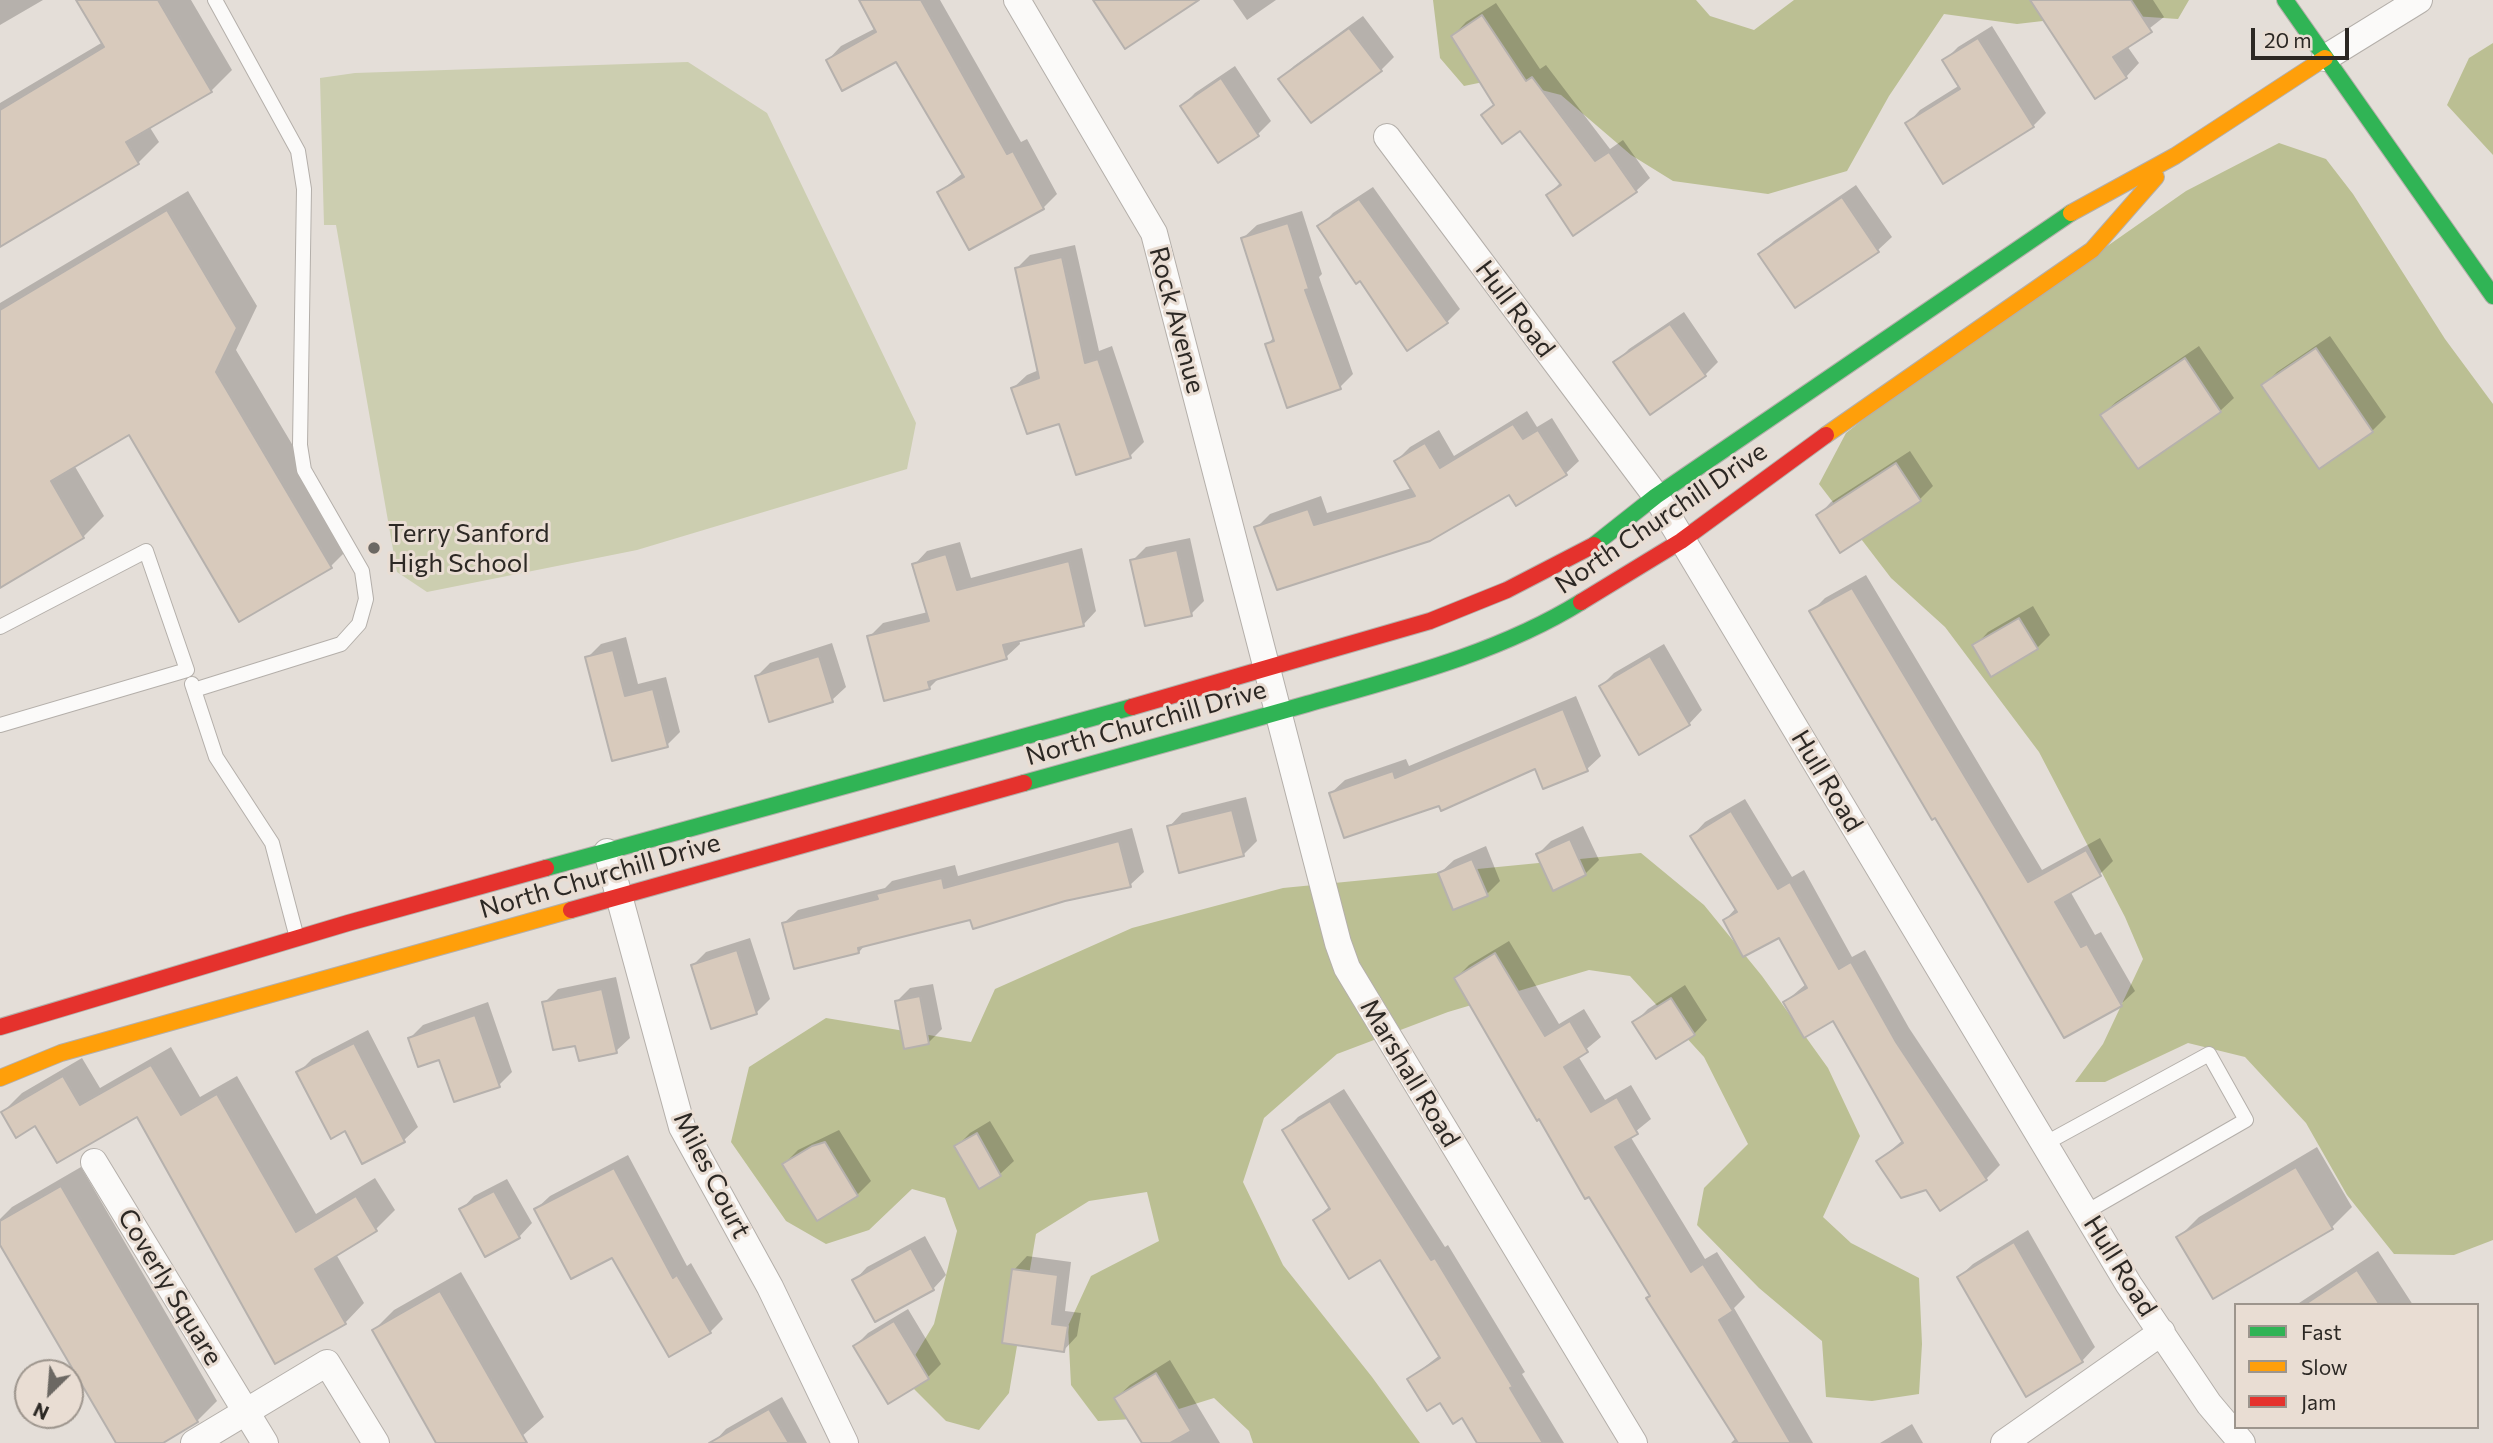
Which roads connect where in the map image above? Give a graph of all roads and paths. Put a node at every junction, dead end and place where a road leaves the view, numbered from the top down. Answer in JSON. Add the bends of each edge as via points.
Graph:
{"nodes":[{"id":1,"x":215,"y":0,"type":"edge"},
{"id":2,"x":1017,"y":0,"type":"edge"},
{"id":3,"x":2285,"y":0,"type":"edge"},
{"id":4,"x":2419,"y":0,"type":"edge"},
{"id":5,"x":2325,"y":58,"type":"junction"},
{"id":6,"x":1387,"y":137,"type":"dead end"},
{"id":7,"x":2175,"y":156,"type":"junction"},
{"id":8,"x":2493,"y":296,"type":"edge"},
{"id":9,"x":1656,"y":496,"type":"junction"},
{"id":10,"x":1681,"y":541,"type":"junction"},
{"id":11,"x":0,"y":627,"type":"edge"},
{"id":12,"x":1269,"y":669,"type":"junction"},
{"id":13,"x":187,"y":670,"type":"junction"},
{"id":14,"x":194,"y":691,"type":"junction"},
{"id":15,"x":1280,"y":711,"type":"junction"},
{"id":16,"x":0,"y":726,"type":"edge"},
{"id":17,"x":607,"y":852,"type":"junction"},
{"id":18,"x":619,"y":895,"type":"junction"},
{"id":19,"x":298,"y":939,"type":"junction"},
{"id":20,"x":0,"y":1027,"type":"edge"},
{"id":21,"x":0,"y":1078,"type":"edge"},
{"id":22,"x":2046,"y":1143,"type":"junction"},
{"id":23,"x":94,"y":1162,"type":"dead end"},
{"id":24,"x":2086,"y":1212,"type":"junction"},
{"id":25,"x":2162,"y":1332,"type":"junction"},
{"id":26,"x":246,"y":1412,"type":"junction"},
{"id":27,"x":194,"y":1443,"type":"edge"},
{"id":28,"x":265,"y":1443,"type":"edge"},
{"id":29,"x":376,"y":1443,"type":"edge"},
{"id":30,"x":845,"y":1443,"type":"edge"},
{"id":31,"x":1633,"y":1443,"type":"edge"},
{"id":32,"x":2004,"y":1443,"type":"edge"},
{"id":33,"x":2242,"y":1443,"type":"edge"}],
"edges":[{"from":1,"to":14,"type":"lane","via":[[298,151],[304,189],[300,445],[304,470],[362,571],[366,599],[359,624],[341,644]]},
{"from":2,"to":12,"type":"street","name":"Rock Avenue","via":[[1154,233]]},
{"from":3,"to":5,"type":"street"},
{"from":4,"to":5,"type":"street"},
{"from":5,"to":7,"type":"street","name":"North Churchill Drive"},
{"from":5,"to":8,"type":"street"},
{"from":6,"to":9,"type":"street","name":"Hull Road"},
{"from":7,"to":9,"type":"street","name":"North Churchill Drive","via":[[2062,218]]},
{"from":7,"to":10,"type":"street","name":"North Churchill Drive","via":[[2092,250],[1895,385]]},
{"from":9,"to":10,"type":"street","name":"Hull Road"},
{"from":9,"to":12,"type":"street","name":"North Churchill Drive","via":[[1589,549],[1507,590],[1430,621]]},
{"from":10,"to":15,"type":"street","name":"North Churchill Drive","via":[[1559,615],[1477,651]]},
{"from":10,"to":22,"type":"street","name":"Hull Road"},
{"from":11,"to":13,"type":"lane","via":[[146,551]]},
{"from":12,"to":15,"type":"street","name":"Marshall Road"},
{"from":12,"to":17,"type":"street","name":"North Churchill Drive"},
{"from":13,"to":14,"type":"lane"},
{"from":13,"to":16,"type":"lane"},
{"from":14,"to":19,"type":"lane","via":[[216,757],[272,843]]},
{"from":15,"to":18,"type":"street","name":"North Churchill Drive"},
{"from":15,"to":31,"type":"street","name":"Marshall Road","via":[[1347,968]]},
{"from":17,"to":18,"type":"street","name":"Miles Court"},
{"from":17,"to":19,"type":"street","name":"North Churchill Drive"},
{"from":18,"to":21,"type":"street","name":"North Churchill Drive","via":[[61,1053]]},
{"from":18,"to":30,"type":"street","name":"Miles Court","via":[[682,1127],[770,1287]]},
{"from":19,"to":20,"type":"street","name":"North Churchill Drive"},
{"from":22,"to":24,"type":"street","name":"Hull Road"},
{"from":22,"to":24,"type":"lane","via":[[2209,1054],[2246,1120]]},
{"from":23,"to":26,"type":"street","name":"Coverly Square"},
{"from":24,"to":25,"type":"street","name":"Hull Road"},
{"from":25,"to":32,"type":"street"},
{"from":25,"to":33,"type":"street","name":"Hull Road","via":[[2209,1404]]},
{"from":26,"to":27,"type":"street"},
{"from":26,"to":28,"type":"street","name":"Coverly Square"},
{"from":26,"to":29,"type":"street","via":[[327,1363]]}]}
